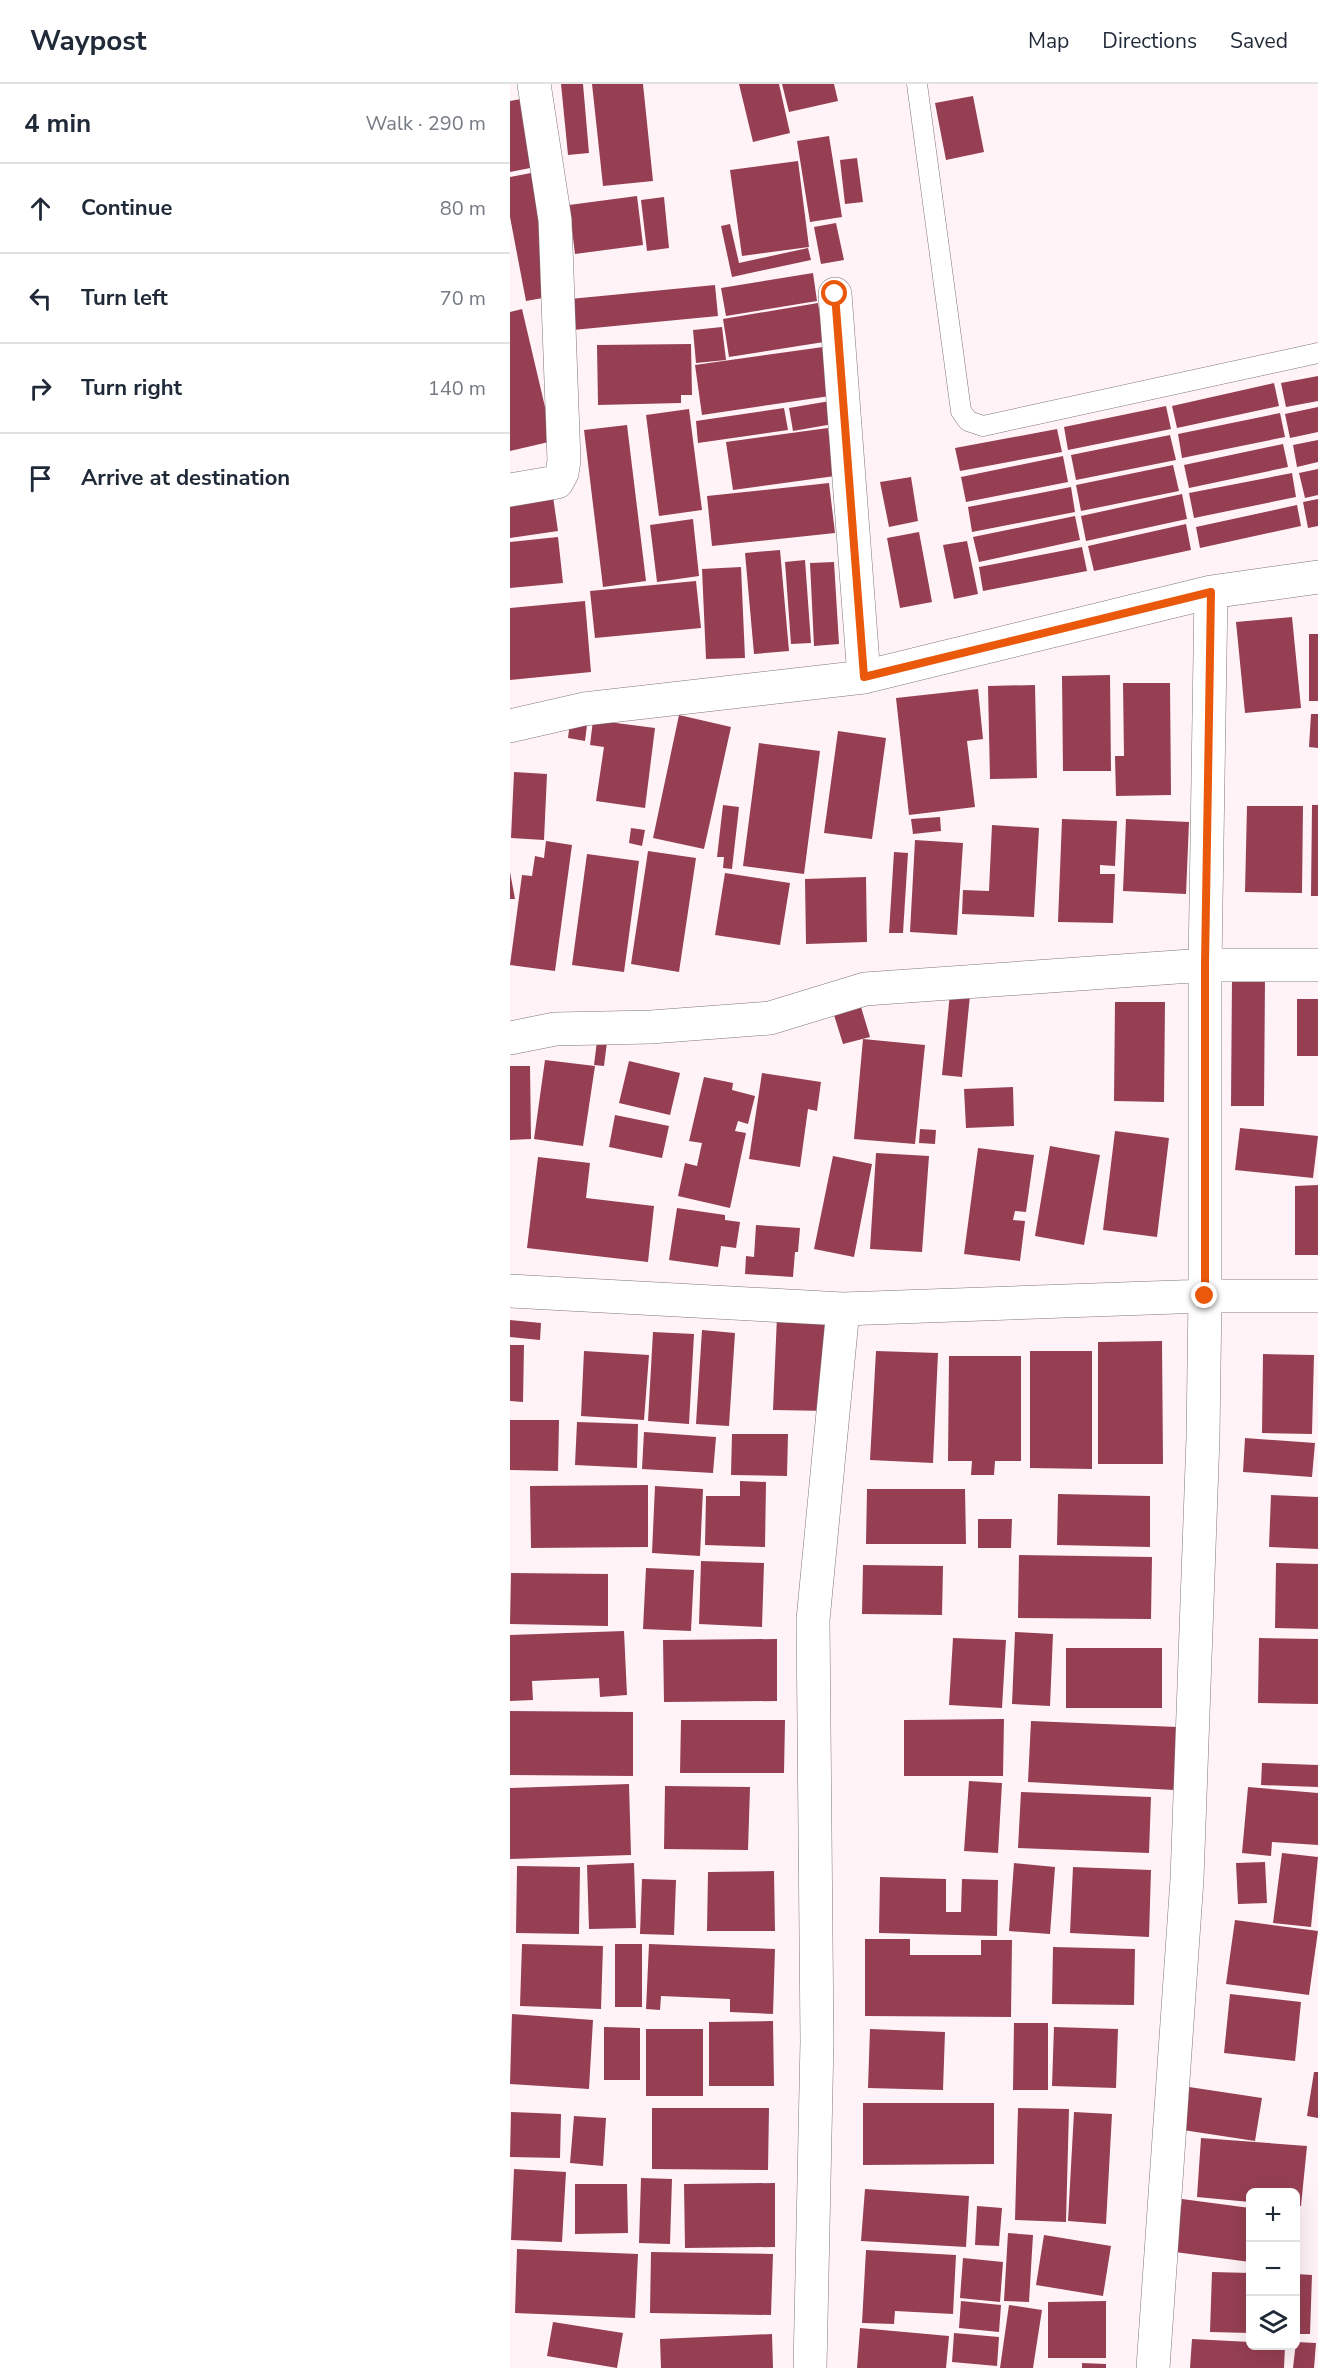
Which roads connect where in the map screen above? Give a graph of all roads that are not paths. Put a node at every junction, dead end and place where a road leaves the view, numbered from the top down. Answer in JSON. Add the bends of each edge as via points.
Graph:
{"nodes":[{"id":1,"x":534,"y":84,"type":"edge"},
{"id":2,"x":917,"y":84,"type":"edge"},
{"id":3,"x":835,"y":294,"type":"dead end"},
{"id":4,"x":1318,"y":354,"type":"edge"},
{"id":5,"x":510,"y":490,"type":"edge"},
{"id":6,"x":1318,"y":577,"type":"edge"},
{"id":7,"x":1211,"y":592,"type":"junction"},
{"id":8,"x":864,"y":677,"type":"junction"},
{"id":9,"x":510,"y":726,"type":"edge"},
{"id":10,"x":1205,"y":965,"type":"junction"},
{"id":11,"x":1318,"y":965,"type":"edge"},
{"id":12,"x":510,"y":1038,"type":"edge"},
{"id":13,"x":510,"y":1291,"type":"edge"},
{"id":14,"x":1205,"y":1296,"type":"junction"},
{"id":15,"x":1318,"y":1296,"type":"edge"},
{"id":16,"x":843,"y":1309,"type":"junction"},
{"id":17,"x":810,"y":2368,"type":"edge"},
{"id":18,"x":1153,"y":2368,"type":"edge"}],
"edges":[{"from":1,"to":5,"type":"street","via":[[555,220],[564,461],[557,482]]},
{"from":2,"to":4,"type":"lane","via":[[961,411],[968,421],[983,426]]},
{"from":3,"to":8,"type":"street"},
{"from":6,"to":7,"type":"street"},
{"from":7,"to":8,"type":"street"},
{"from":7,"to":10,"type":"street"},
{"from":8,"to":9,"type":"street","via":[[584,709]]},
{"from":10,"to":11,"type":"street"},
{"from":10,"to":12,"type":"street","via":[[865,989],[770,1018],[555,1029]]},
{"from":10,"to":14,"type":"street"},
{"from":13,"to":16,"type":"street"},
{"from":14,"to":15,"type":"street"},
{"from":14,"to":16,"type":"street"},
{"from":14,"to":18,"type":"street","via":[[1187,1879]]},
{"from":16,"to":17,"type":"street","via":[[813,1620],[817,2041]]}]}
